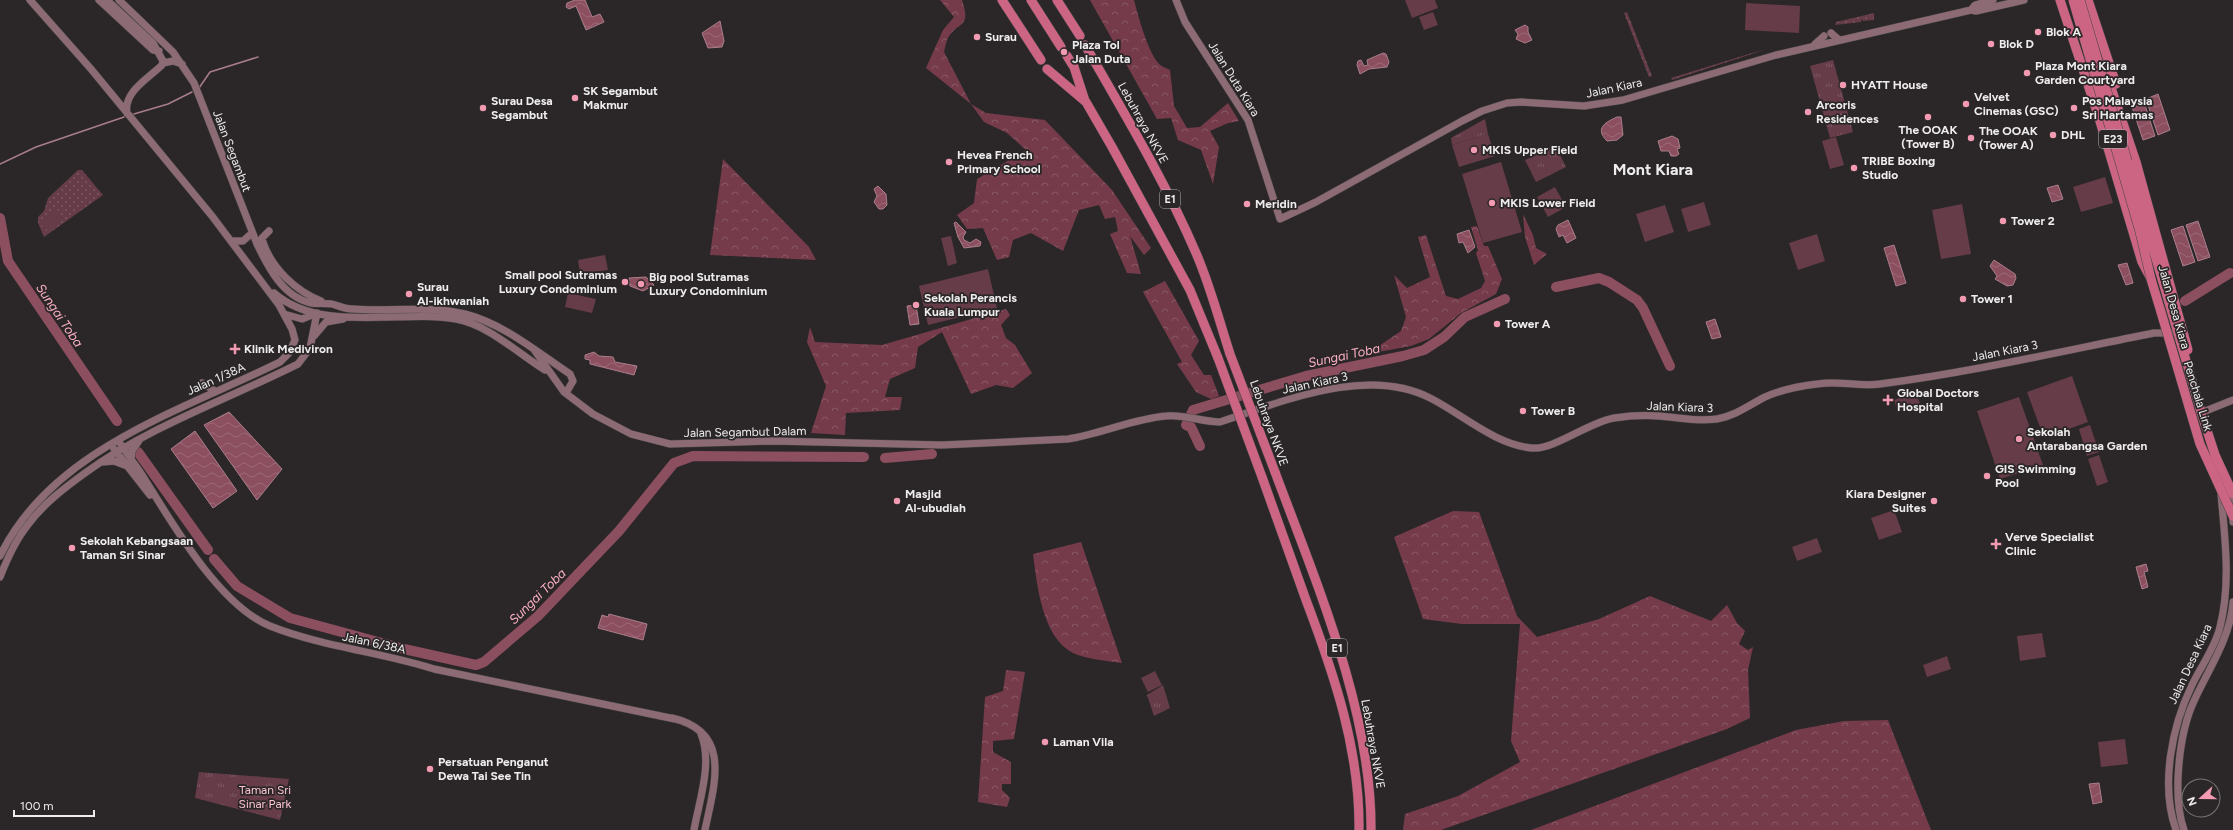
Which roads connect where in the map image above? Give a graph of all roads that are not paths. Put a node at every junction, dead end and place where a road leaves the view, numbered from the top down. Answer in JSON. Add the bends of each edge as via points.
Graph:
{"nodes":[{"id":1,"x":30,"y":0,"type":"edge"},
{"id":2,"x":99,"y":0,"type":"edge"},
{"id":3,"x":107,"y":0,"type":"edge"},
{"id":4,"x":119,"y":0,"type":"edge"},
{"id":5,"x":125,"y":0,"type":"edge"},
{"id":6,"x":1002,"y":0,"type":"edge"},
{"id":7,"x":1031,"y":0,"type":"edge"},
{"id":8,"x":1057,"y":0,"type":"edge"},
{"id":9,"x":1176,"y":0,"type":"edge"},
{"id":10,"x":1993,"y":0,"type":"edge"},
{"id":11,"x":2024,"y":0,"type":"edge"},
{"id":12,"x":2060,"y":0,"type":"edge"},
{"id":13,"x":2066,"y":0,"type":"edge"},
{"id":14,"x":2072,"y":0,"type":"edge"},
{"id":15,"x":2081,"y":0,"type":"edge"},
{"id":16,"x":2088,"y":0,"type":"edge"},
{"id":17,"x":1971,"y":10,"type":"junction"},
{"id":18,"x":1080,"y":36,"type":"dead end"},
{"id":19,"x":152,"y":38,"type":"junction"},
{"id":20,"x":1839,"y":40,"type":"junction"},
{"id":21,"x":1085,"y":45,"type":"dead end"},
{"id":22,"x":1814,"y":46,"type":"junction"},
{"id":23,"x":1062,"y":47,"type":"dead end"},
{"id":24,"x":159,"y":52,"type":"junction"},
{"id":25,"x":173,"y":52,"type":"junction"},
{"id":26,"x":1067,"y":56,"type":"dead end"},
{"id":27,"x":1041,"y":60,"type":"dead end"},
{"id":28,"x":163,"y":63,"type":"junction"},
{"id":29,"x":183,"y":64,"type":"junction"},
{"id":30,"x":1047,"y":69,"type":"dead end"},
{"id":31,"x":112,"y":95,"type":"junction"},
{"id":32,"x":128,"y":96,"type":"junction"},
{"id":33,"x":1086,"y":102,"type":"junction"},
{"id":34,"x":127,"y":113,"type":"junction"},
{"id":35,"x":2099,"y":118,"type":"junction"},
{"id":36,"x":2131,"y":145,"type":"junction"},
{"id":37,"x":1280,"y":219,"type":"joint"},
{"id":38,"x":269,"y":231,"type":"dead end"},
{"id":39,"x":252,"y":233,"type":"junction"},
{"id":40,"x":231,"y":241,"type":"junction"},
{"id":41,"x":260,"y":279,"type":"junction"},
{"id":42,"x":2151,"y":279,"type":"junction"},
{"id":43,"x":311,"y":303,"type":"junction"},
{"id":44,"x":333,"y":304,"type":"junction"},
{"id":45,"x":317,"y":313,"type":"junction"},
{"id":46,"x":284,"y":314,"type":"junction"},
{"id":47,"x":351,"y":318,"type":"junction"},
{"id":48,"x":2172,"y":329,"type":"junction"},
{"id":49,"x":313,"y":337,"type":"junction"},
{"id":50,"x":535,"y":351,"type":"junction"},
{"id":51,"x":550,"y":373,"type":"junction"},
{"id":52,"x":240,"y":390,"type":"junction"},
{"id":53,"x":215,"y":391,"type":"junction"},
{"id":54,"x":566,"y":393,"type":"junction"},
{"id":55,"x":206,"y":397,"type":"junction"},
{"id":56,"x":2233,"y":400,"type":"edge"},
{"id":57,"x":2196,"y":415,"type":"junction"},
{"id":58,"x":184,"y":417,"type":"junction"},
{"id":59,"x":1220,"y":422,"type":"joint"},
{"id":60,"x":144,"y":435,"type":"junction"},
{"id":61,"x":118,"y":440,"type":"junction"},
{"id":62,"x":111,"y":444,"type":"junction"},
{"id":63,"x":119,"y":450,"type":"junction"},
{"id":64,"x":101,"y":462,"type":"junction"},
{"id":65,"x":129,"y":463,"type":"junction"},
{"id":66,"x":2233,"y":487,"type":"edge"},
{"id":67,"x":2233,"y":494,"type":"edge"},
{"id":68,"x":2233,"y":516,"type":"edge"},
{"id":69,"x":2233,"y":522,"type":"edge"},
{"id":70,"x":0,"y":556,"type":"edge"},
{"id":71,"x":0,"y":576,"type":"edge"},
{"id":72,"x":2233,"y":602,"type":"edge"},
{"id":73,"x":701,"y":732,"type":"junction"},
{"id":74,"x":705,"y":765,"type":"junction"},
{"id":75,"x":715,"y":769,"type":"junction"},
{"id":76,"x":694,"y":830,"type":"edge"},
{"id":77,"x":705,"y":830,"type":"edge"},
{"id":78,"x":1359,"y":830,"type":"edge"},
{"id":79,"x":1371,"y":830,"type":"edge"},
{"id":80,"x":2176,"y":830,"type":"edge"},
{"id":81,"x":2184,"y":830,"type":"edge"}],
"edges":[{"from":1,"to":31,"type":"main road"},
{"from":2,"to":24,"type":"main road","via":[[153,50]]},
{"from":3,"to":19,"type":"main road","name":"Jalan Segambut"},
{"from":4,"to":19,"type":"main road","name":"Jalan Segambut"},
{"from":5,"to":25,"type":"main road","via":[[170,44]]},
{"from":6,"to":27,"type":"highway"},
{"from":7,"to":23,"type":"highway"},
{"from":8,"to":18,"type":"highway"},
{"from":9,"to":37,"type":"main road","name":"Jalan Duta Kiara","via":[[1185,22],[1248,120]]},
{"from":10,"to":17,"type":"main road","name":"Jalan Kiara","via":[[1975,5]]},
{"from":11,"to":17,"type":"main road","name":"Jalan Kiara"},
{"from":12,"to":35,"type":"highway"},
{"from":13,"to":35,"type":"highway","via":[[2097,103]]},
{"from":14,"to":42,"type":"highway","number":"E23","bridge":true,"via":[[2140,232]]},
{"from":14,"to":48,"type":"main road","name":"Jalan Desa Kiara"},
{"from":15,"to":36,"type":"highway"},
{"from":15,"to":48,"type":"main road","name":"Jalan Desa Kiara","via":[[2123,137]]},
{"from":15,"to":67,"type":"highway","bridge":true,"via":[[2202,415],[2215,455]]},
{"from":16,"to":36,"type":"highway","via":[[2120,99]]},
{"from":17,"to":20,"type":"main road","name":"Jalan Kiara"},
{"from":19,"to":24,"type":"main road","name":"Jalan Segambut"},
{"from":19,"to":25,"type":"main road","name":"Jalan Segambut"},
{"from":20,"to":22,"type":"main road","name":"Jalan Kiara"},
{"from":20,"to":22,"type":"main road","via":[[1827,34]]},
{"from":21,"to":79,"type":"highway","name":"Lebuhraya NKVE","number":"E1","bridge":true,"via":[[1142,143],[1197,255],[1230,354],[1320,596],[1356,707],[1368,782]]},
{"from":22,"to":37,"type":"main road","name":"Jalan Kiara","via":[[1623,100],[1584,106],[1507,103],[1462,122]]},
{"from":24,"to":28,"type":"main road","name":"Jalan Segambut"},
{"from":25,"to":29,"type":"main road","name":"Jalan Segambut"},
{"from":26,"to":33,"type":"highway","via":[[1074,67]]},
{"from":28,"to":29,"type":"main road","via":[[173,60]]},
{"from":28,"to":32,"type":"main road"},
{"from":29,"to":39,"type":"main road","name":"Jalan Segambut","via":[[194,83]]},
{"from":30,"to":33,"type":"highway","name":"Lebuhraya NKVE","number":"E1"},
{"from":31,"to":32,"type":"main road"},
{"from":31,"to":34,"type":"main road"},
{"from":32,"to":34,"type":"main road"},
{"from":33,"to":78,"type":"highway","name":"Lebuhraya NKVE","number":"E1","bridge":true,"via":[[1157,226],[1190,290],[1218,358],[1320,636],[1343,709],[1357,779]]},
{"from":34,"to":40,"type":"main road"},
{"from":35,"to":42,"type":"highway","bridge":true,"via":[[2142,262]]},
{"from":36,"to":66,"type":"highway","bridge":true,"via":[[2202,402]]},
{"from":38,"to":44,"type":"main road","via":[[262,238],[263,245],[284,276],[304,293]]},
{"from":39,"to":40,"type":"main road","via":[[243,241]]},
{"from":39,"to":43,"type":"main road","name":"Jalan Segambut","via":[[277,278],[293,294]]},
{"from":40,"to":41,"type":"main road"},
{"from":41,"to":45,"type":"main road","via":[[292,307]]},
{"from":41,"to":46,"type":"main road","name":"Jalan 1/38A"},
{"from":42,"to":68,"type":"highway","name":"Penchala Link","number":"E23","bridge":true,"via":[[2200,444]]},
{"from":43,"to":44,"type":"main road","name":"Jalan Segambut Dalam"},
{"from":43,"to":45,"type":"main road"},
{"from":44,"to":50,"type":"main road","name":"Jalan Segambut Dalam","via":[[352,309],[430,309],[464,314],[488,322]]},
{"from":45,"to":46,"type":"main road","via":[[302,319]]},
{"from":45,"to":47,"type":"main road"},
{"from":45,"to":49,"type":"main road","name":"Jalan 1/38A"},
{"from":46,"to":53,"type":"main road","name":"Jalan 1/38A","via":[[295,340],[289,353],[280,362]]},
{"from":47,"to":49,"type":"main road","via":[[326,322]]},
{"from":47,"to":51,"type":"main road","via":[[429,316],[458,319],[491,333]]},
{"from":48,"to":57,"type":"main road","name":"Jalan Desa Kiara"},
{"from":48,"to":59,"type":"main road","name":"Jalan Kiara 3","via":[[1880,384],[1815,384],[1770,395],[1731,416],[1714,420],[1658,416],[1614,418],[1534,448],[1507,441],[1430,398],[1401,386],[1353,385],[1322,391]]},
{"from":49,"to":52,"type":"main road","name":"Jalan 1/38A","via":[[306,355],[298,364]]},
{"from":50,"to":51,"type":"main road","name":"Jalan Segambut Dalam"},
{"from":50,"to":54,"type":"main road","via":[[572,376],[573,381]]},
{"from":51,"to":54,"type":"main road","name":"Jalan Segambut Dalam"},
{"from":52,"to":55,"type":"main road","via":[[229,390]]},
{"from":52,"to":58,"type":"main road","name":"Jalan 1/38A"},
{"from":53,"to":55,"type":"main road","name":"Jalan 1/38A"},
{"from":53,"to":55,"type":"main road","via":[[202,382]]},
{"from":54,"to":59,"type":"main road","name":"Jalan Segambut Dalam","via":[[593,414],[632,434],[670,444],[773,441],[942,445],[1055,440],[1086,436],[1150,418],[1179,416]]},
{"from":55,"to":58,"type":"main road"},
{"from":55,"to":61,"type":"main road","name":"Jalan 1/38A"},
{"from":56,"to":57,"type":"main road"},
{"from":57,"to":69,"type":"main road","name":"Jalan Desa Kiara","via":[[2228,482]]},
{"from":57,"to":80,"type":"main road","name":"Jalan Desa Kiara","via":[[2221,492],[2226,589],[2219,630],[2177,720],[2169,778]]},
{"from":58,"to":60,"type":"main road","name":"Jalan 1/38A"},
{"from":60,"to":63,"type":"main road","name":"Jalan 1/38A"},
{"from":60,"to":65,"type":"main road","via":[[132,451]]},
{"from":61,"to":62,"type":"main road","name":"Jalan 1/38A"},
{"from":61,"to":63,"type":"main road","name":"Jalan 6/38A"},
{"from":62,"to":63,"type":"main road","name":"Jalan 6/38A"},
{"from":62,"to":70,"type":"main road","name":"Jalan 1/38A","via":[[70,473],[36,504],[18,526]]},
{"from":63,"to":64,"type":"main road","name":"Jalan 1/38A"},
{"from":63,"to":65,"type":"main road","name":"Jalan 6/38A"},
{"from":64,"to":65,"type":"main road"},
{"from":64,"to":71,"type":"main road","name":"Jalan 1/38A","via":[[54,497],[41,510],[13,548]]},
{"from":65,"to":73,"type":"main road","name":"Jalan 6/38A","via":[[144,477],[157,502],[220,586],[249,613],[270,625],[348,649],[434,670],[675,719]]},
{"from":72,"to":81,"type":"main road","name":"Jalan Desa Kiara","via":[[2224,640],[2186,723],[2179,763],[2179,793]]},
{"from":73,"to":74,"type":"main road"},
{"from":73,"to":75,"type":"main road","name":"Jalan 6/38A","via":[[713,748]]},
{"from":74,"to":75,"type":"main road","via":[[712,762]]},
{"from":74,"to":76,"type":"main road"},
{"from":75,"to":77,"type":"main road","name":"Jalan 6/38A"}]}
